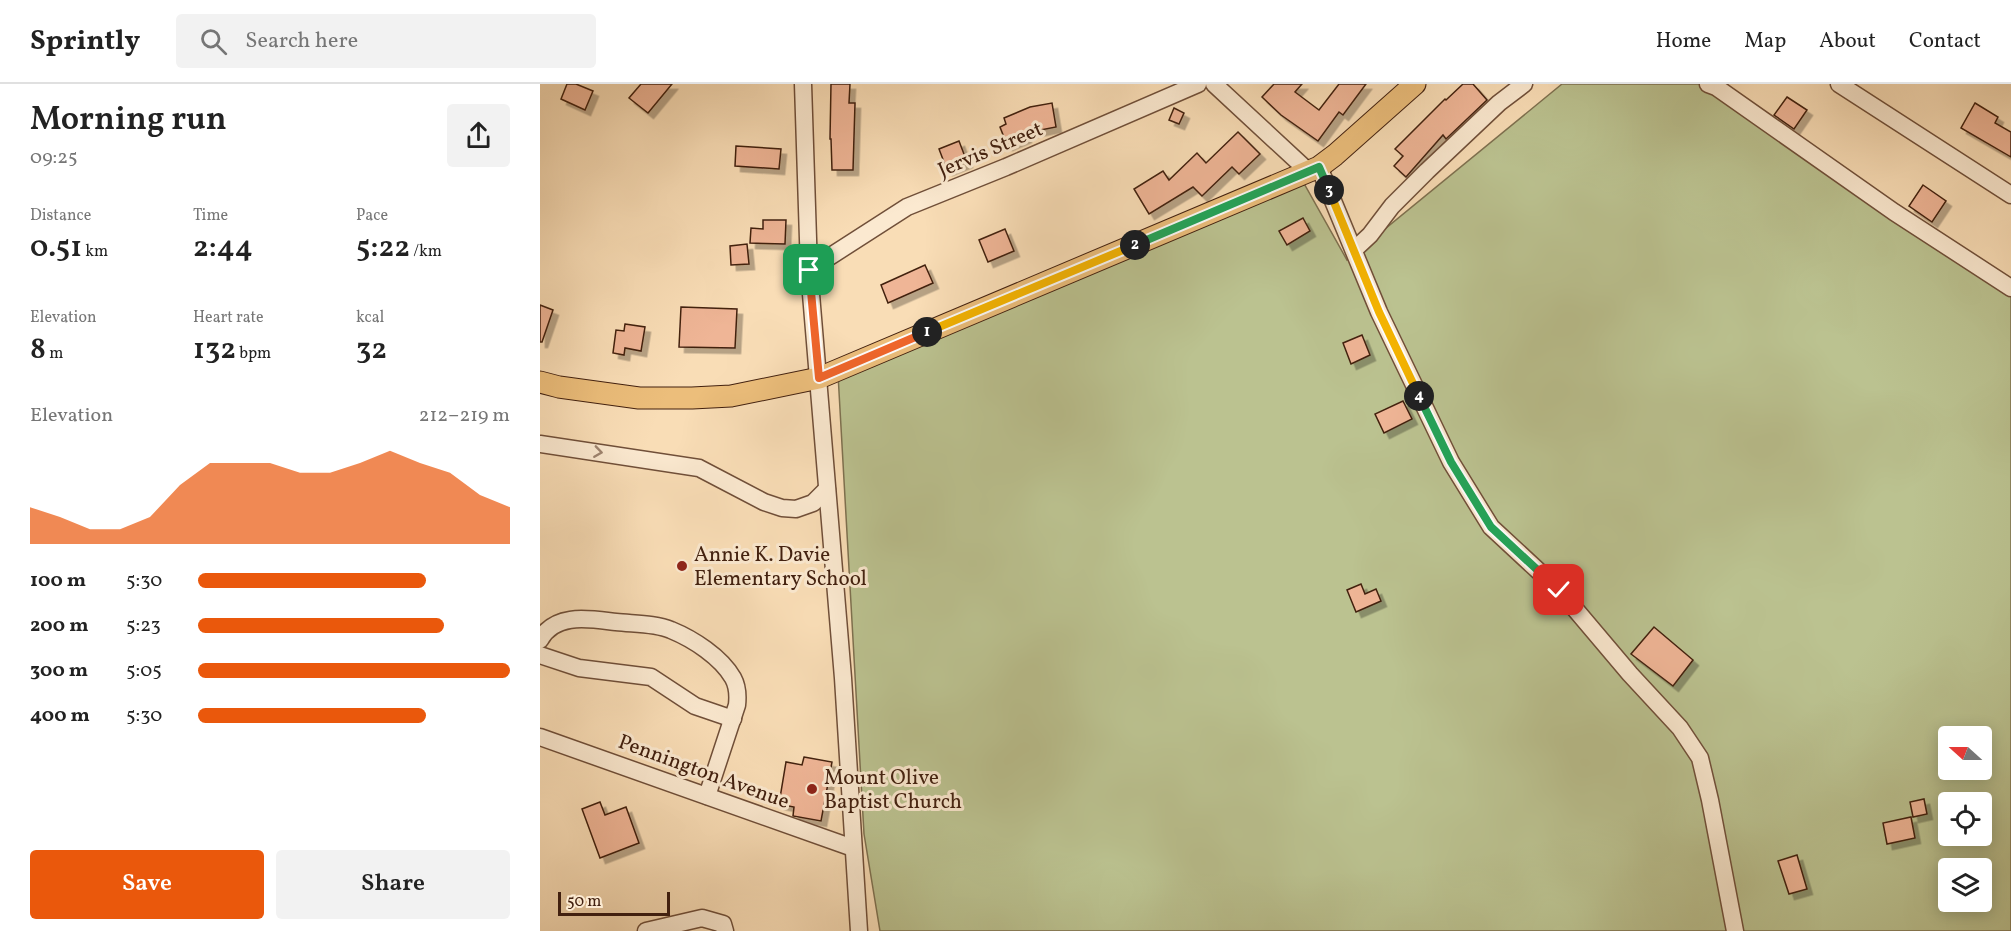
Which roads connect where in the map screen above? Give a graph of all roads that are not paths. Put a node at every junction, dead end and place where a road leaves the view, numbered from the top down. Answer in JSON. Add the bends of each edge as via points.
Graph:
{"nodes":[{"id":1,"x":803,"y":84,"type":"edge"},
{"id":2,"x":1198,"y":84,"type":"edge"},
{"id":3,"x":1214,"y":84,"type":"edge"},
{"id":4,"x":1415,"y":84,"type":"edge"},
{"id":5,"x":1524,"y":84,"type":"edge"},
{"id":6,"x":1708,"y":84,"type":"edge"},
{"id":7,"x":1839,"y":84,"type":"edge"},
{"id":8,"x":1314,"y":169,"type":"junction"},
{"id":9,"x":2011,"y":195,"type":"edge"},
{"id":10,"x":1355,"y":249,"type":"junction"},
{"id":11,"x":809,"y":270,"type":"junction"},
{"id":12,"x":2011,"y":288,"type":"edge"},
{"id":13,"x":819,"y":378,"type":"junction"},
{"id":14,"x":540,"y":382,"type":"edge"},
{"id":15,"x":540,"y":444,"type":"edge"},
{"id":16,"x":827,"y":489,"type":"junction"},
{"id":17,"x":540,"y":640,"type":"edge"},
{"id":18,"x":540,"y":655,"type":"edge"},
{"id":19,"x":732,"y":719,"type":"junction"},
{"id":20,"x":540,"y":736,"type":"edge"},
{"id":21,"x":707,"y":796,"type":"junction"},
{"id":22,"x":853,"y":848,"type":"junction"},
{"id":23,"x":645,"y":931,"type":"edge"},
{"id":24,"x":725,"y":931,"type":"edge"},
{"id":25,"x":858,"y":931,"type":"edge"},
{"id":26,"x":1735,"y":931,"type":"edge"}],
"edges":[{"from":1,"to":11,"type":"street"},
{"from":2,"to":11,"type":"street","name":"Jervis Street","via":[[907,207]]},
{"from":3,"to":8,"type":"street"},
{"from":4,"to":8,"type":"main road"},
{"from":5,"to":10,"type":"street","via":[[1427,171]]},
{"from":6,"to":12,"type":"street"},
{"from":7,"to":9,"type":"street"},
{"from":8,"to":10,"type":"street"},
{"from":8,"to":13,"type":"main road"},
{"from":10,"to":26,"type":"street","via":[[1379,312],[1451,462],[1491,527],[1559,590],[1680,728],[1700,758]]},
{"from":11,"to":13,"type":"street"},
{"from":13,"to":14,"type":"main road","via":[[730,396],[692,398],[639,398]]},
{"from":13,"to":16,"type":"street"},
{"from":15,"to":16,"type":"street","one_way":true,"via":[[690,465],[782,508],[796,509],[813,503]]},
{"from":16,"to":22,"type":"street"},
{"from":17,"to":19,"type":"street","via":[[556,624],[585,618],[670,629],[703,648],[734,679],[738,693]]},
{"from":18,"to":19,"type":"street","via":[[579,668],[651,677],[695,706]]},
{"from":19,"to":21,"type":"street"},
{"from":20,"to":21,"type":"street","name":"Pennington Avenue"},
{"from":21,"to":22,"type":"street","name":"Pennington Avenue"},
{"from":22,"to":25,"type":"street"},
{"from":23,"to":24,"type":"street","via":[[702,918],[723,924]]}]}
